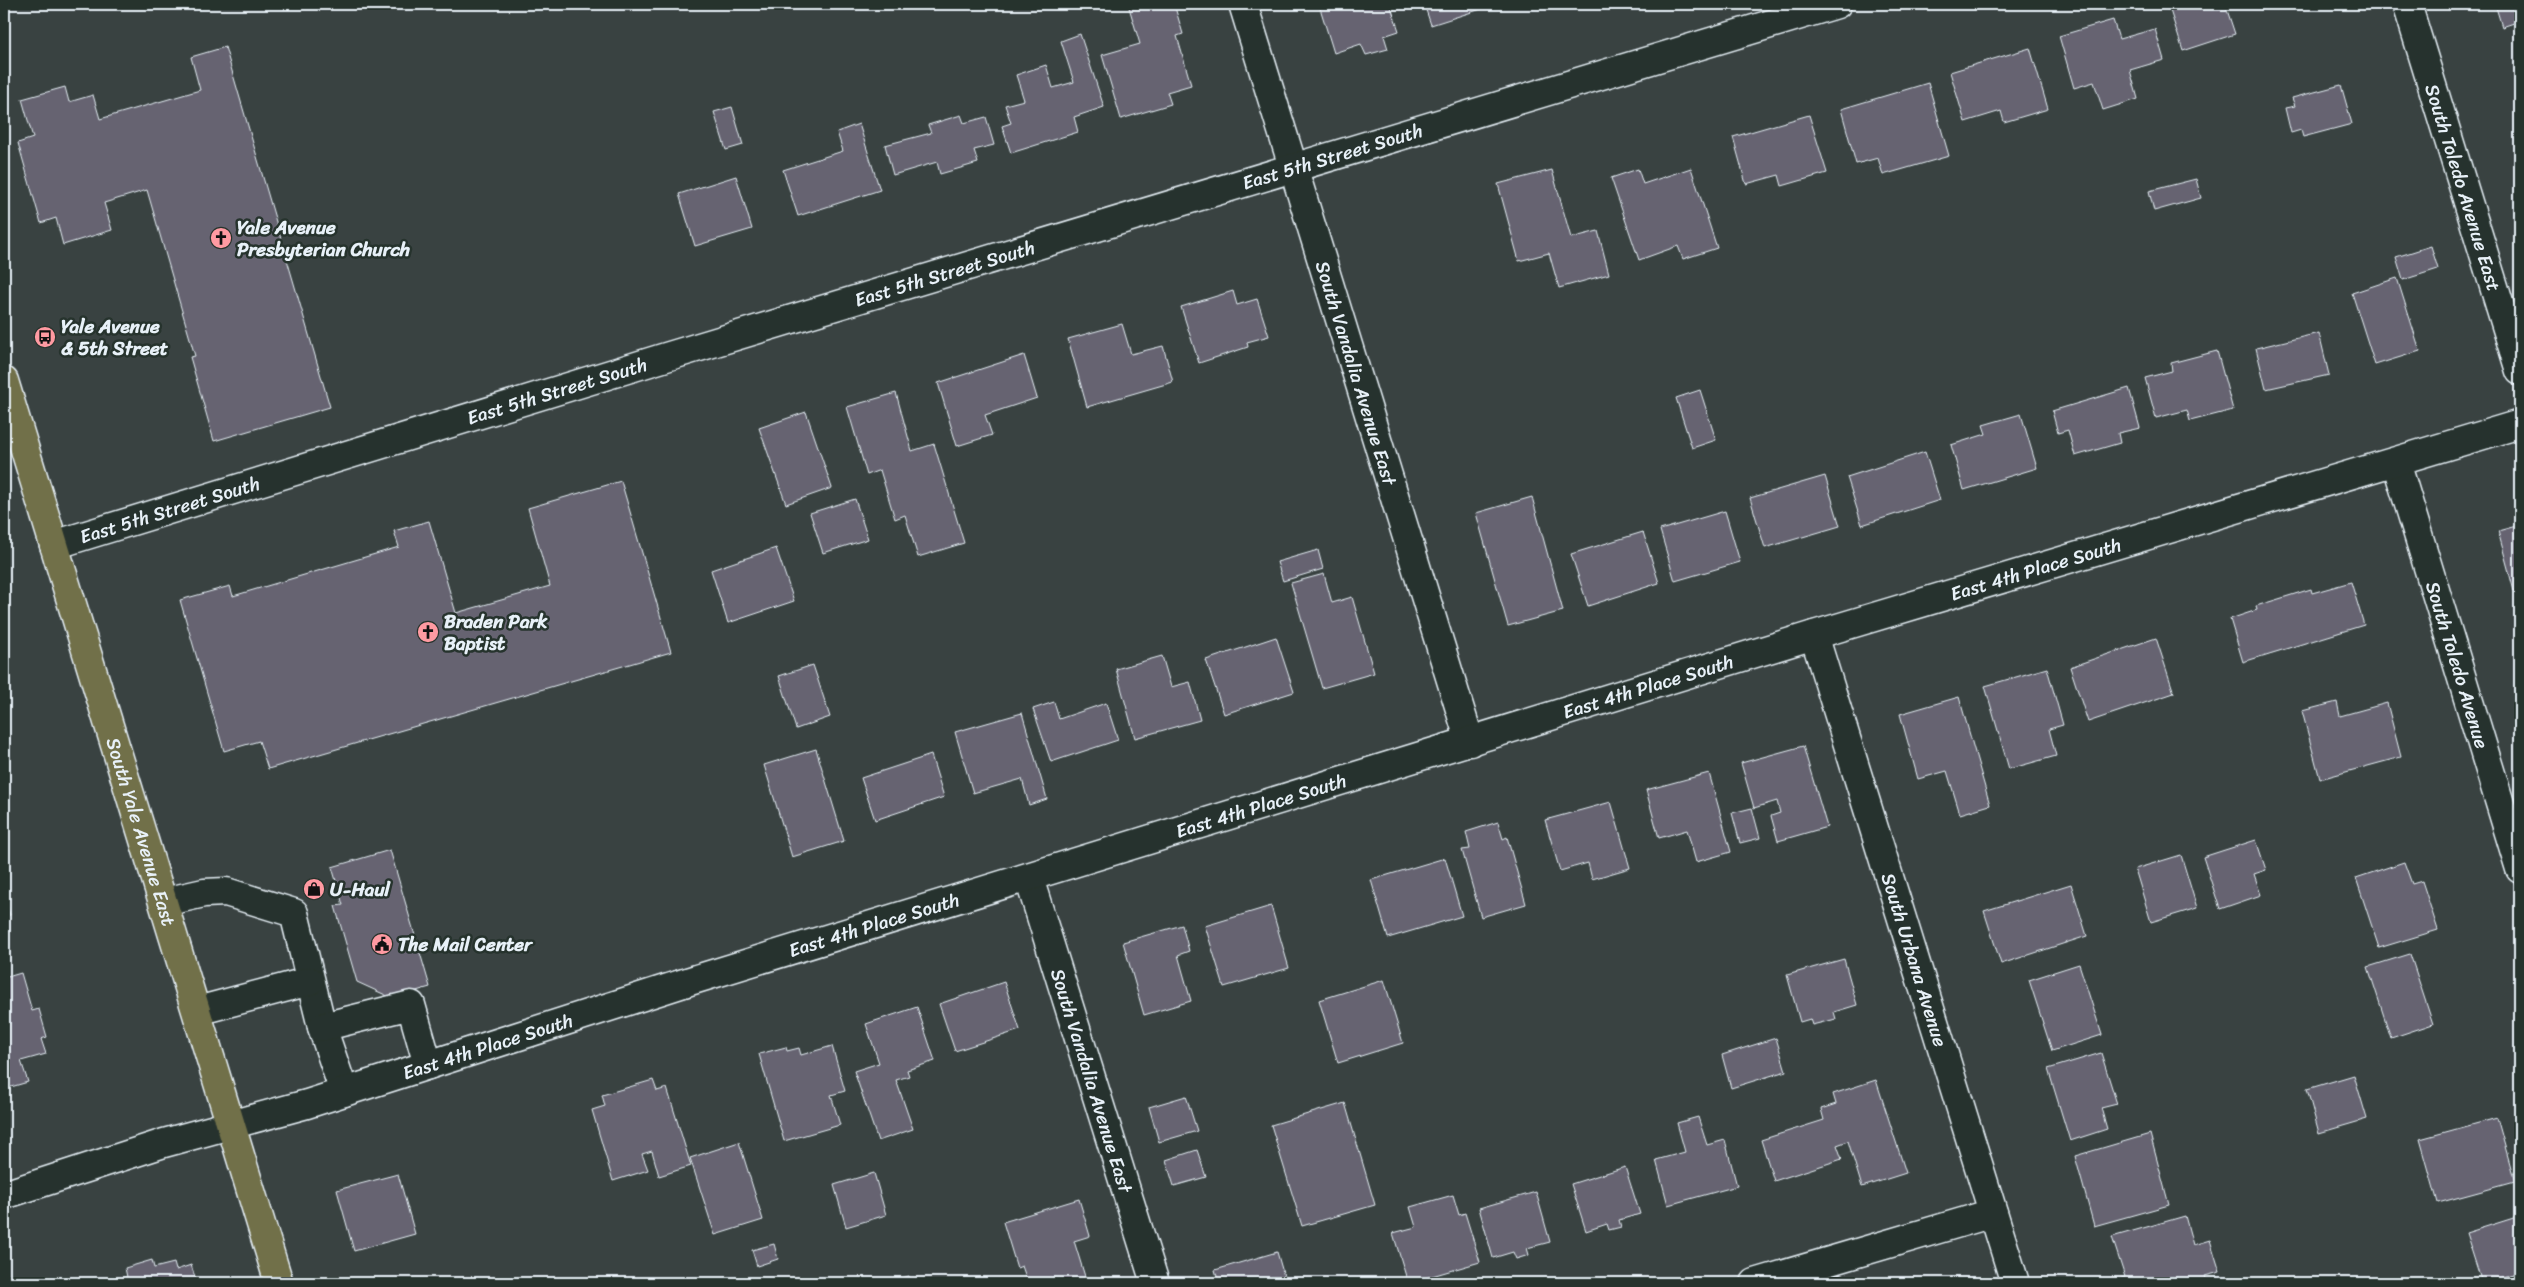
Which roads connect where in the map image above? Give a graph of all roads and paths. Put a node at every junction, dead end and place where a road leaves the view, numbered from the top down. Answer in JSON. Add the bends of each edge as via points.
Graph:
{"nodes":[{"id":1,"x":1243,"y":4,"type":"edge"},
{"id":2,"x":1837,"y":4,"type":"edge"},
{"id":3,"x":2407,"y":4,"type":"edge"},
{"id":4,"x":1294,"y":168,"type":"junction"},
{"id":5,"x":2520,"y":371,"type":"edge"},
{"id":6,"x":4,"y":380,"type":"edge"},
{"id":7,"x":2520,"y":424,"type":"edge"},
{"id":8,"x":2396,"y":462,"type":"junction"},
{"id":9,"x":54,"y":545,"type":"junction"},
{"id":10,"x":1814,"y":636,"type":"junction"},
{"id":11,"x":1470,"y":742,"type":"junction"},
{"id":12,"x":2520,"y":869,"type":"edge"},
{"id":13,"x":1029,"y":878,"type":"junction"},
{"id":14,"x":164,"y":902,"type":"junction"},
{"id":15,"x":310,"y":980,"type":"junction"},
{"id":16,"x":197,"y":1011,"type":"junction"},
{"id":17,"x":322,"y":1028,"type":"junction"},
{"id":18,"x":428,"y":1064,"type":"junction"},
{"id":19,"x":344,"y":1092,"type":"junction"},
{"id":20,"x":231,"y":1125,"type":"junction"},
{"id":21,"x":4,"y":1194,"type":"edge"},
{"id":22,"x":1994,"y":1213,"type":"junction"},
{"id":23,"x":279,"y":1283,"type":"edge"},
{"id":24,"x":1154,"y":1283,"type":"edge"},
{"id":25,"x":1755,"y":1283,"type":"edge"},
{"id":26,"x":2015,"y":1283,"type":"edge"}],
"edges":[{"from":1,"to":4,"type":"street","name":"South Vandalia Avenue East"},
{"from":2,"to":4,"type":"street","name":"East 5th Street South"},
{"from":3,"to":5,"type":"street","name":"South Toledo Avenue East"},
{"from":4,"to":9,"type":"street","name":"East 5th Street South"},
{"from":4,"to":11,"type":"street","name":"South Vandalia Avenue East"},
{"from":6,"to":9,"type":"main road","name":"South Yale Avenue East"},
{"from":7,"to":8,"type":"street","name":"East 4th Place South"},
{"from":8,"to":10,"type":"street","name":"East 4th Place South"},
{"from":8,"to":12,"type":"street","name":"South Toledo Avenue"},
{"from":9,"to":14,"type":"main road","name":"South Yale Avenue East"},
{"from":10,"to":11,"type":"street","name":"East 4th Place South"},
{"from":10,"to":22,"type":"street","name":"South Urbana Avenue"},
{"from":11,"to":13,"type":"street","name":"East 4th Place South"},
{"from":13,"to":18,"type":"street","name":"East 4th Place South"},
{"from":13,"to":24,"type":"street","name":"South Vandalia Avenue East"},
{"from":14,"to":15,"type":"street","via":[[204,893],[226,892],[294,913]]},
{"from":14,"to":16,"type":"main road","name":"South Yale Avenue East"},
{"from":15,"to":16,"type":"street"},
{"from":15,"to":17,"type":"street"},
{"from":16,"to":20,"type":"main road","name":"South Yale Avenue East"},
{"from":17,"to":18,"type":"street","via":[[411,1004]]},
{"from":17,"to":19,"type":"street"},
{"from":18,"to":19,"type":"street","name":"East 4th Place South"},
{"from":19,"to":20,"type":"street","name":"East 4th Place South"},
{"from":20,"to":21,"type":"street","name":"East 4th Place South"},
{"from":20,"to":23,"type":"main road","name":"South Yale Avenue East"},
{"from":22,"to":25,"type":"street"},
{"from":22,"to":26,"type":"street","name":"South Urbana Avenue"}]}
